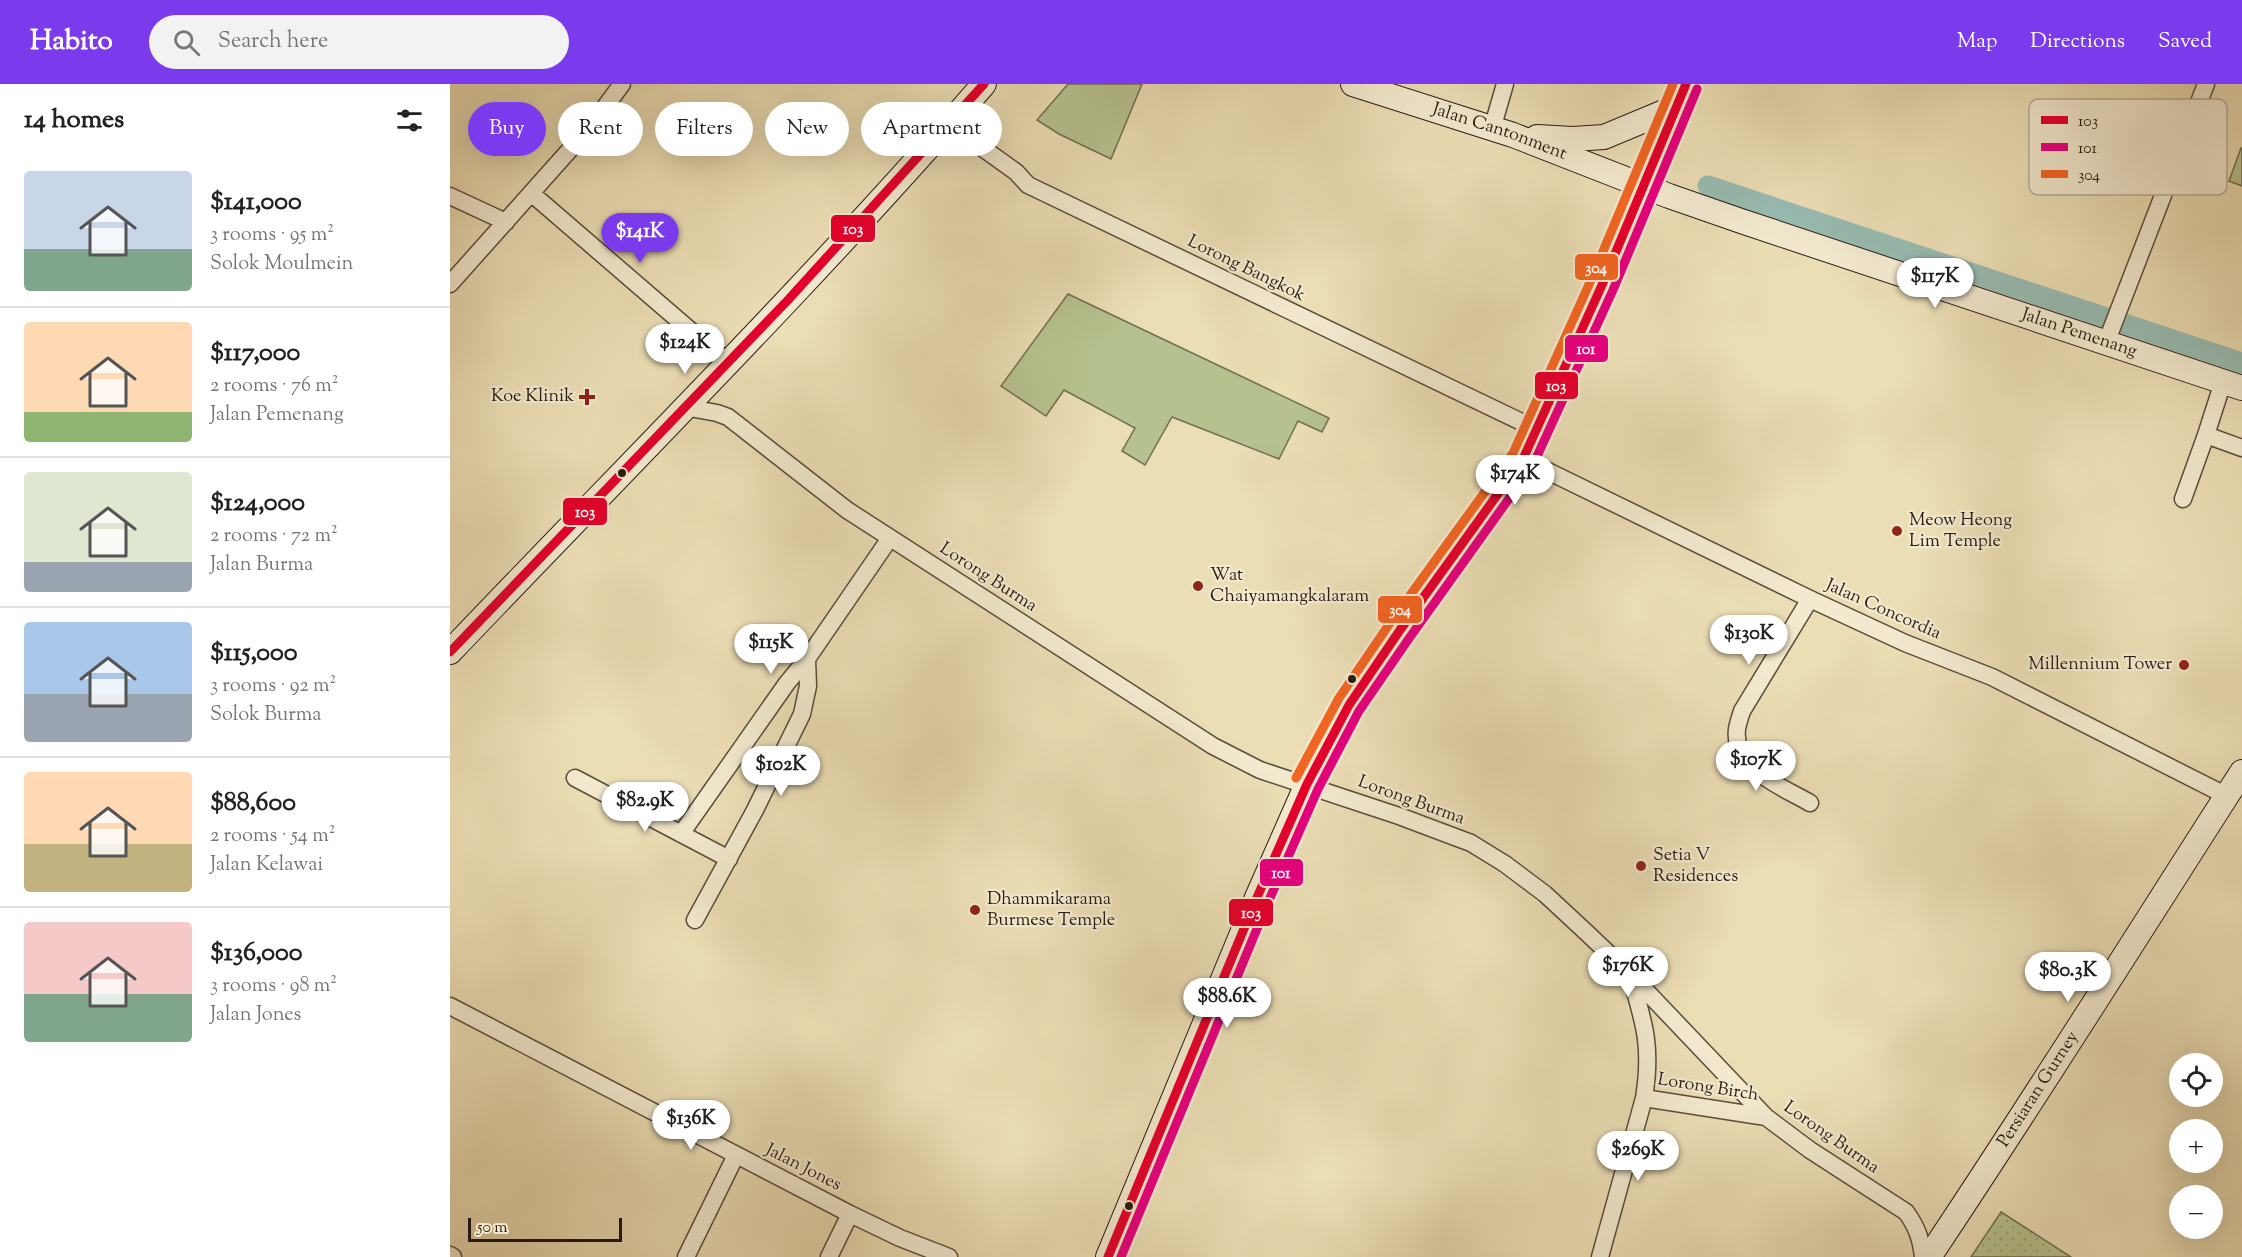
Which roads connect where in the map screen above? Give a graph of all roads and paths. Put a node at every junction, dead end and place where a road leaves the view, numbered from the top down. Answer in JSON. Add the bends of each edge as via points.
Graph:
{"nodes":[{"id":1,"x":622,"y":84,"type":"edge"},
{"id":2,"x":984,"y":84,"type":"edge"},
{"id":3,"x":1353,"y":84,"type":"edge"},
{"id":4,"x":1505,"y":84,"type":"edge"},
{"id":5,"x":1686,"y":84,"type":"edge"},
{"id":6,"x":2206,"y":84,"type":"edge"},
{"id":7,"x":2200,"y":99,"type":"edge"},
{"id":8,"x":968,"y":102,"type":"edge"},
{"id":9,"x":1676,"y":107,"type":"junction"},
{"id":10,"x":1503,"y":132,"type":"junction"},
{"id":11,"x":921,"y":156,"type":"edge"},
{"id":12,"x":994,"y":156,"type":"edge"},
{"id":13,"x":1644,"y":186,"type":"junction"},
{"id":14,"x":531,"y":193,"type":"junction"},
{"id":15,"x":2163,"y":195,"type":"edge"},
{"id":16,"x":450,"y":196,"type":"edge"},
{"id":17,"x":506,"y":222,"type":"junction"},
{"id":18,"x":450,"y":284,"type":"edge"},
{"id":19,"x":2112,"y":325,"type":"junction"},
{"id":20,"x":727,"y":362,"type":"junction"},
{"id":21,"x":2233,"y":385,"type":"edge"},
{"id":22,"x":684,"y":406,"type":"junction"},
{"id":23,"x":1538,"y":430,"type":"junction"},
{"id":24,"x":2206,"y":435,"type":"junction"},
{"id":25,"x":2242,"y":448,"type":"edge"},
{"id":26,"x":1523,"y":459,"type":"junction"},
{"id":27,"x":2183,"y":499,"type":"dead end"},
{"id":28,"x":890,"y":538,"type":"junction"},
{"id":29,"x":1810,"y":599,"type":"junction"},
{"id":30,"x":454,"y":645,"type":"edge"},
{"id":31,"x":807,"y":659,"type":"junction"},
{"id":32,"x":2242,"y":772,"type":"edge"},
{"id":33,"x":575,"y":778,"type":"dead end"},
{"id":34,"x":1307,"y":784,"type":"junction"},
{"id":35,"x":2227,"y":796,"type":"junction"},
{"id":36,"x":1810,"y":803,"type":"dead end"},
{"id":37,"x":681,"y":834,"type":"junction"},
{"id":38,"x":729,"y":859,"type":"junction"},
{"id":39,"x":695,"y":920,"type":"dead end"},
{"id":40,"x":1630,"y":974,"type":"junction"},
{"id":41,"x":450,"y":1006,"type":"edge"},
{"id":42,"x":1644,"y":1098,"type":"junction"},
{"id":43,"x":1766,"y":1117,"type":"junction"},
{"id":44,"x":736,"y":1155,"type":"junction"},
{"id":45,"x":850,"y":1214,"type":"junction"},
{"id":46,"x":686,"y":1257,"type":"edge"},
{"id":47,"x":829,"y":1257,"type":"edge"},
{"id":48,"x":949,"y":1257,"type":"edge"},
{"id":49,"x":1108,"y":1257,"type":"edge"},
{"id":50,"x":1600,"y":1257,"type":"edge"},
{"id":51,"x":1923,"y":1257,"type":"edge"},
{"id":52,"x":1929,"y":1257,"type":"edge"}],
"edges":[{"from":1,"to":14,"type":"street"},
{"from":2,"to":8,"type":"main road"},
{"from":3,"to":10,"type":"main road","name":"Jalan Cantonment"},
{"from":4,"to":10,"type":"street"},
{"from":5,"to":9,"type":"main road"},
{"from":6,"to":7,"type":"street"},
{"from":9,"to":10,"type":"main road","via":[[1604,137],[1573,139]]},
{"from":9,"to":13,"type":"main road"},
{"from":10,"to":13,"type":"main road","name":"Jalan Cantonment"},
{"from":11,"to":20,"type":"main road"},
{"from":12,"to":23,"type":"street","name":"Lorong Bangkok","via":[[1028,185]]},
{"from":13,"to":19,"type":"main road","name":"Jalan Pemenang","via":[[1740,221]]},
{"from":13,"to":23,"type":"main road"},
{"from":14,"to":17,"type":"street"},
{"from":14,"to":20,"type":"street"},
{"from":15,"to":19,"type":"street"},
{"from":16,"to":17,"type":"street"},
{"from":17,"to":18,"type":"street"},
{"from":19,"to":21,"type":"main road","name":"Jalan Pemenang"},
{"from":20,"to":22,"type":"main road"},
{"from":21,"to":24,"type":"street"},
{"from":22,"to":28,"type":"street","name":"Lorong Burma","via":[[728,417],[847,510]]},
{"from":22,"to":30,"type":"main road"},
{"from":23,"to":26,"type":"main road"},
{"from":24,"to":25,"type":"street"},
{"from":24,"to":27,"type":"street"},
{"from":26,"to":29,"type":"street","name":"Jalan Concordia"},
{"from":26,"to":34,"type":"main road","via":[[1349,705]]},
{"from":28,"to":31,"type":"street"},
{"from":28,"to":34,"type":"street","name":"Lorong Burma","via":[[1213,746],[1260,770]]},
{"from":29,"to":35,"type":"street","name":"Jalan Concordia","via":[[1905,643],[1992,677]]},
{"from":29,"to":36,"type":"street","via":[[1742,711],[1737,730],[1738,744],[1756,772]]},
{"from":31,"to":37,"type":"street","via":[[786,683]]},
{"from":31,"to":38,"type":"street","via":[[808,686],[802,714]]},
{"from":32,"to":35,"type":"main road","name":"Persiaran Gurney"},
{"from":33,"to":37,"type":"street"},
{"from":34,"to":40,"type":"street","name":"Lorong Burma","via":[[1471,843],[1545,894]]},
{"from":34,"to":49,"type":"main road"},
{"from":35,"to":52,"type":"main road","name":"Persiaran Gurney"},
{"from":37,"to":38,"type":"street"},
{"from":38,"to":39,"type":"street"},
{"from":40,"to":42,"type":"street","name":"Lorong Birch","via":[[1646,1027],[1648,1074]]},
{"from":40,"to":43,"type":"street","name":"Lorong Burma"},
{"from":41,"to":44,"type":"street","name":"Jalan Jones"},
{"from":42,"to":43,"type":"street","name":"Lorong Birch"},
{"from":42,"to":50,"type":"street","name":"Lorong Birch"},
{"from":43,"to":51,"type":"street","name":"Lorong Burma","via":[[1906,1212],[1921,1238]]},
{"from":44,"to":45,"type":"street","name":"Jalan Jones"},
{"from":44,"to":46,"type":"street"},
{"from":45,"to":47,"type":"street"},
{"from":45,"to":48,"type":"street","name":"Jalan Jones"}]}
